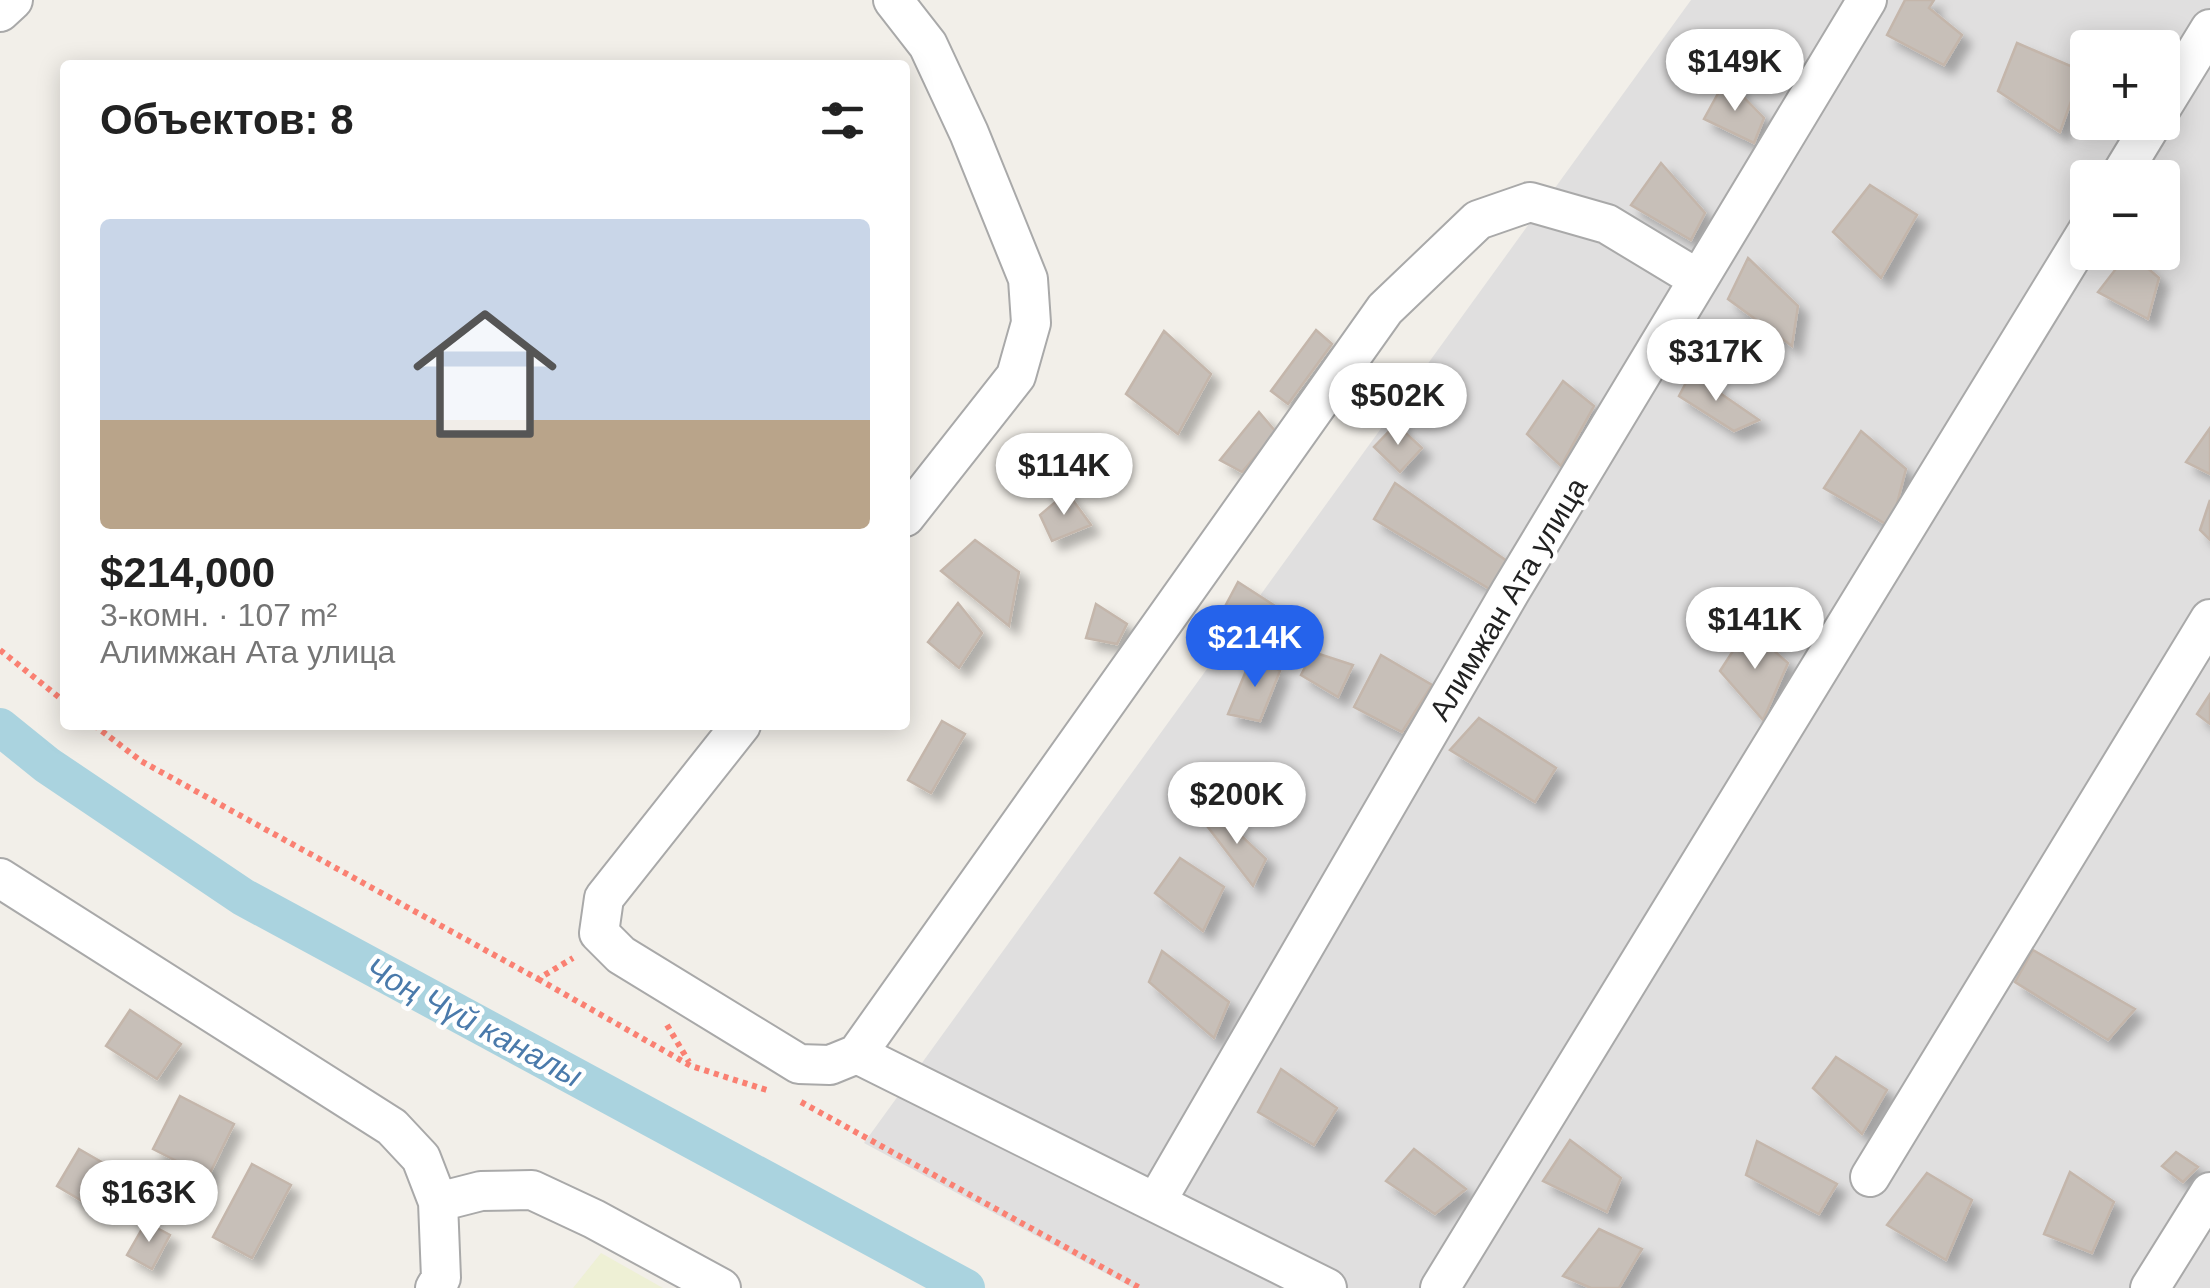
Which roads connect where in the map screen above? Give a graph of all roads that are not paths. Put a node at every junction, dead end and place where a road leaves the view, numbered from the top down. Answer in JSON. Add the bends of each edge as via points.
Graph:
{"nodes":[{"id":1,"x":13,"y":0,"type":"edge"},
{"id":2,"x":893,"y":0,"type":"edge"},
{"id":3,"x":1867,"y":0,"type":"edge"},
{"id":4,"x":0,"y":12,"type":"edge"},
{"id":5,"x":2210,"y":29,"type":"edge"},
{"id":6,"x":2180,"y":78,"type":"edge"},
{"id":7,"x":2070,"y":259,"type":"edge"},
{"id":8,"x":1698,"y":279,"type":"junction"},
{"id":9,"x":910,"y":510,"type":"edge"},
{"id":10,"x":2210,"y":619,"type":"edge"},
{"id":11,"x":737,"y":730,"type":"edge"},
{"id":12,"x":0,"y":878,"type":"edge"},
{"id":13,"x":857,"y":1054,"type":"junction"},
{"id":14,"x":1870,"y":1176,"type":"dead end"},
{"id":15,"x":2210,"y":1192,"type":"edge"},
{"id":16,"x":438,"y":1202,"type":"junction"},
{"id":17,"x":1156,"y":1202,"type":"junction"},
{"id":18,"x":435,"y":1288,"type":"edge"},
{"id":19,"x":721,"y":1288,"type":"edge"},
{"id":20,"x":1327,"y":1288,"type":"edge"},
{"id":21,"x":1440,"y":1288,"type":"edge"},
{"id":22,"x":2150,"y":1288,"type":"edge"}],
"edges":[{"from":1,"to":4,"type":"street"},
{"from":2,"to":9,"type":"street","via":[[928,45],[969,133],[1028,280],[1031,323],[1016,376]]},
{"from":3,"to":8,"type":"street","name":"Алимжан Ата улица"},
{"from":5,"to":6,"type":"street"},
{"from":7,"to":21,"type":"street"},
{"from":8,"to":13,"type":"street","via":[[1607,224],[1530,202],[1478,220],[1385,310]]},
{"from":8,"to":17,"type":"street","name":"Алимжан Ата улица"},
{"from":10,"to":14,"type":"street"},
{"from":11,"to":13,"type":"street","via":[[604,898],[598,933],[621,956],[799,1064],[830,1065]]},
{"from":12,"to":16,"type":"street","via":[[392,1127],[421,1158]]},
{"from":13,"to":17,"type":"street"},
{"from":15,"to":22,"type":"street"},
{"from":16,"to":18,"type":"street","via":[[441,1278]]},
{"from":16,"to":19,"type":"street","via":[[481,1191],[532,1190]]},
{"from":17,"to":20,"type":"street"}]}
